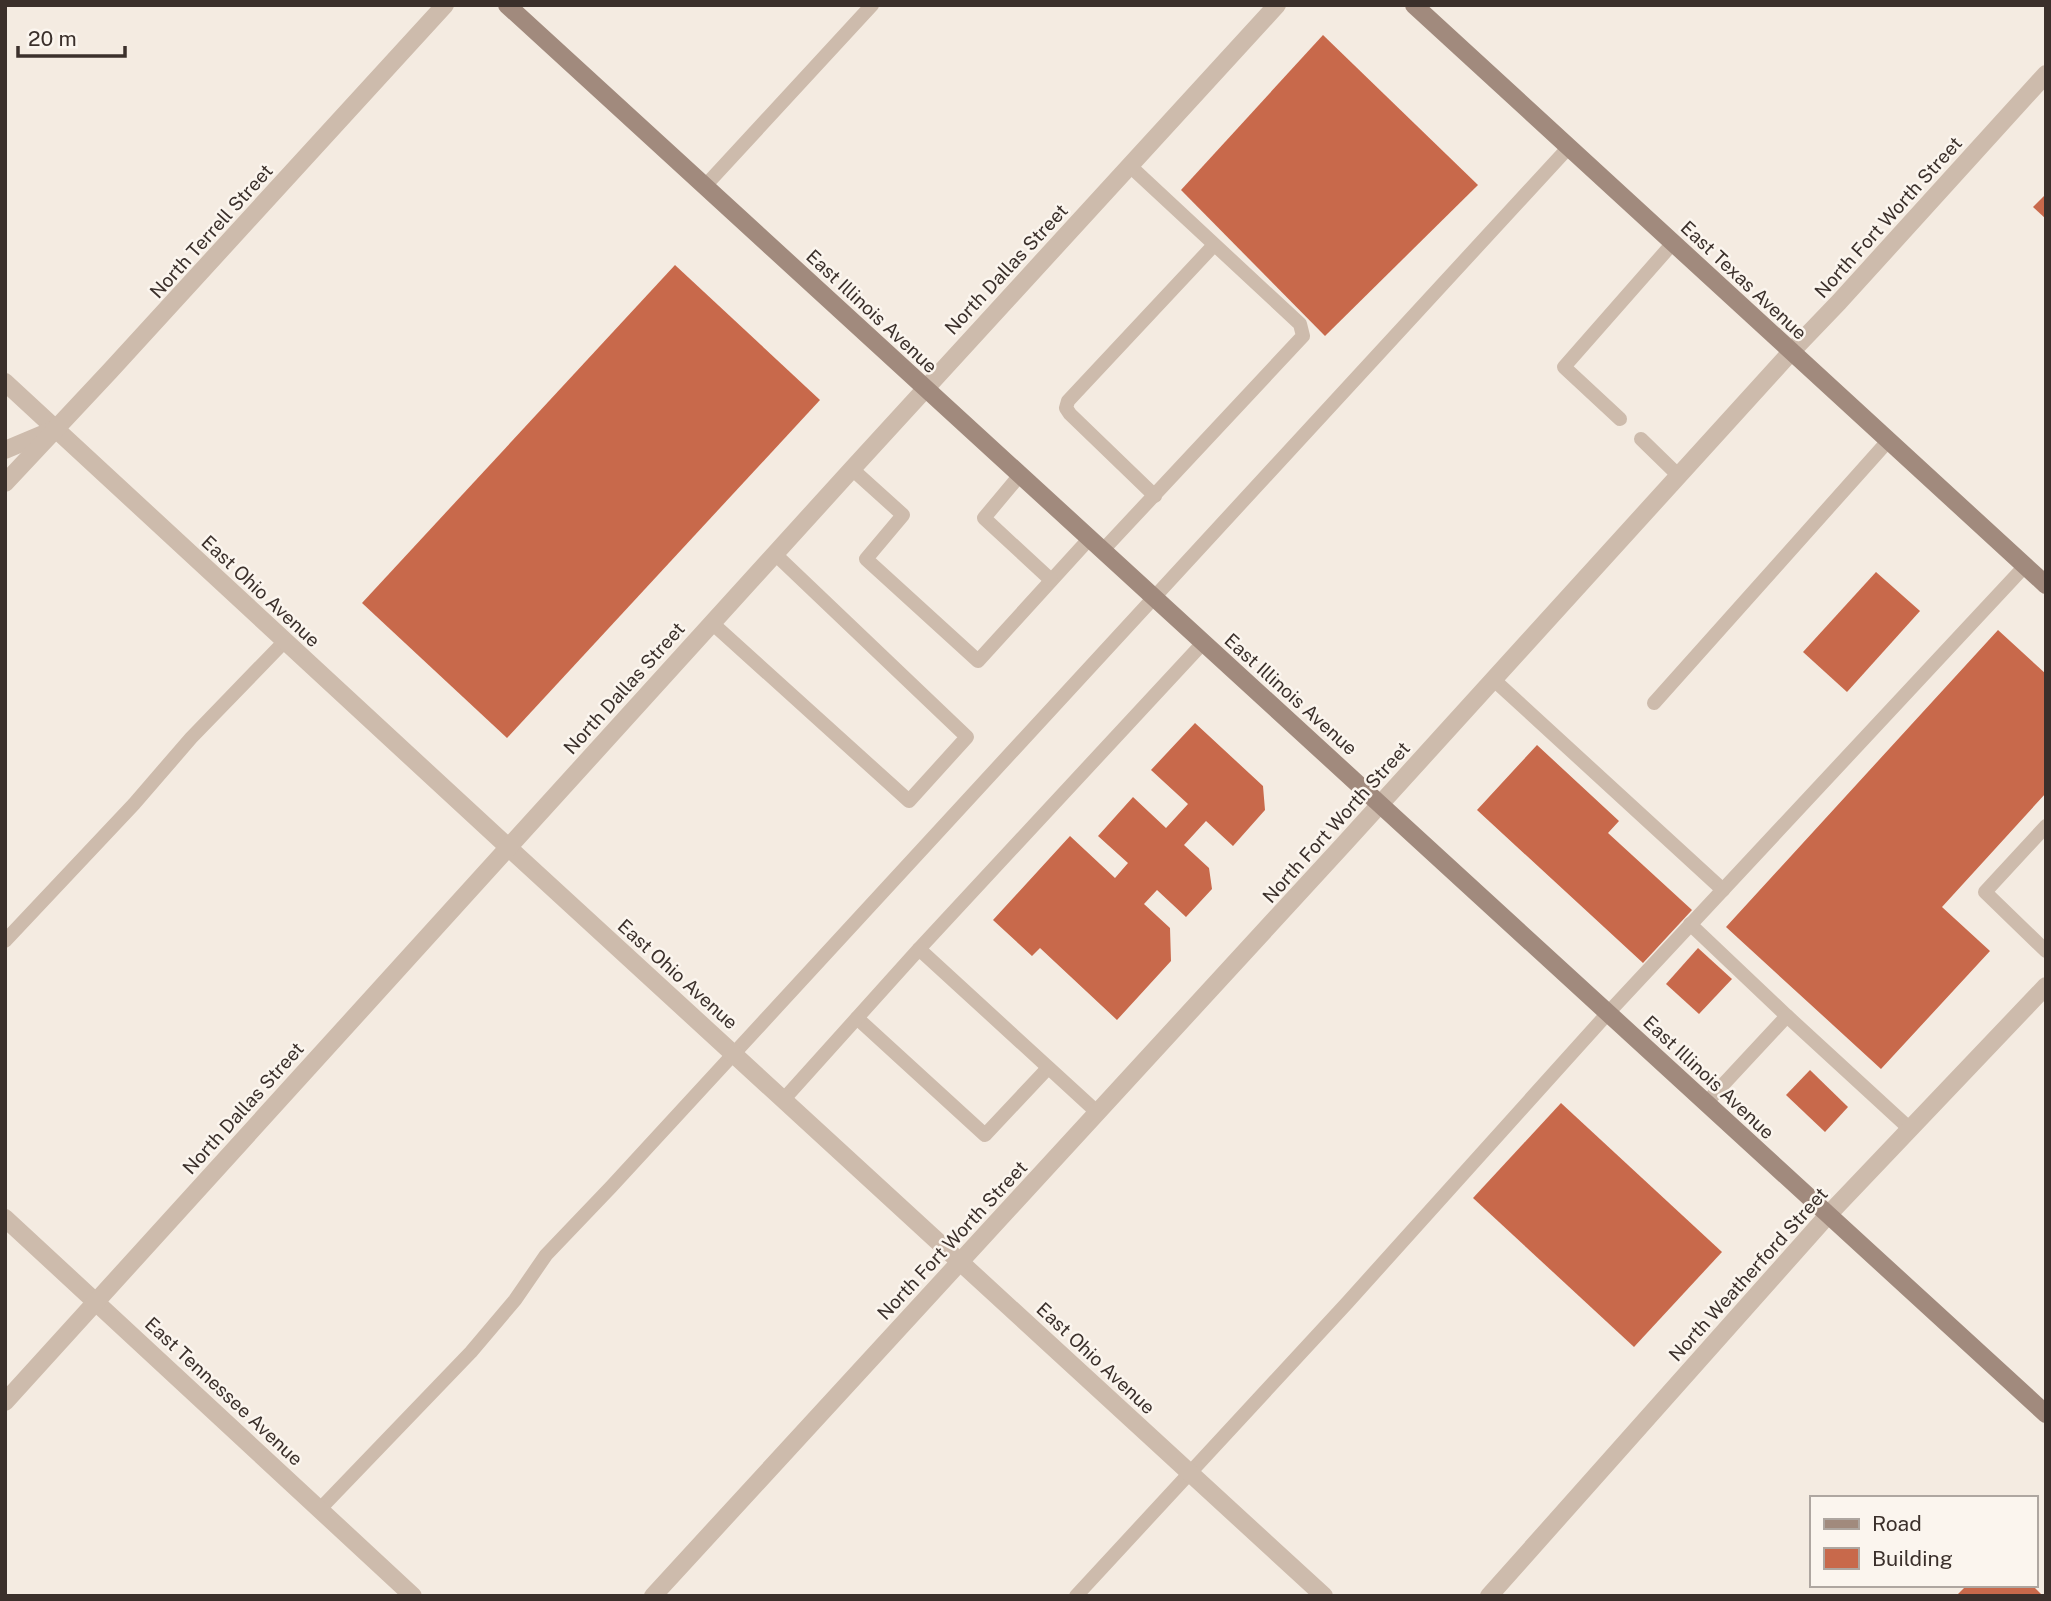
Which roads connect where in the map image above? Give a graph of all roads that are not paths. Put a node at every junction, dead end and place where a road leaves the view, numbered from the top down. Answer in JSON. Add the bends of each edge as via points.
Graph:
{"nodes":[{"id":1,"x":445,"y":5,"type":"edge"},
{"id":2,"x":507,"y":5,"type":"edge"},
{"id":3,"x":872,"y":5,"type":"edge"},
{"id":4,"x":1277,"y":5,"type":"edge"},
{"id":5,"x":1414,"y":5,"type":"edge"},
{"id":6,"x":2046,"y":74,"type":"edge"},
{"id":7,"x":1569,"y":148,"type":"junction"},
{"id":8,"x":1130,"y":166,"type":"junction"},
{"id":9,"x":705,"y":186,"type":"junction"},
{"id":10,"x":1673,"y":243,"type":"junction"},
{"id":11,"x":1214,"y":245,"type":"junction"},
{"id":12,"x":1791,"y":352,"type":"junction"},
{"id":13,"x":5,"y":382,"type":"edge"},
{"id":14,"x":925,"y":388,"type":"junction"},
{"id":15,"x":1620,"y":419,"type":"dead end"},
{"id":16,"x":55,"y":429,"type":"junction"},
{"id":17,"x":1641,"y":439,"type":"dead end"},
{"id":18,"x":1888,"y":440,"type":"junction"},
{"id":19,"x":5,"y":450,"type":"edge"},
{"id":20,"x":852,"y":469,"type":"junction"},
{"id":21,"x":1020,"y":475,"type":"junction"},
{"id":22,"x":1678,"y":476,"type":"junction"},
{"id":23,"x":5,"y":483,"type":"edge"},
{"id":24,"x":1155,"y":496,"type":"junction"},
{"id":25,"x":1090,"y":538,"type":"junction"},
{"id":26,"x":1104,"y":550,"type":"junction"},
{"id":27,"x":775,"y":554,"type":"junction"},
{"id":28,"x":2025,"y":566,"type":"junction"},
{"id":29,"x":1051,"y":580,"type":"junction"},
{"id":30,"x":2046,"y":585,"type":"edge"},
{"id":31,"x":1154,"y":598,"type":"junction"},
{"id":32,"x":712,"y":623,"type":"junction"},
{"id":33,"x":285,"y":641,"type":"junction"},
{"id":34,"x":1203,"y":643,"type":"junction"},
{"id":35,"x":1494,"y":680,"type":"junction"},
{"id":36,"x":1654,"y":703,"type":"dead end"},
{"id":37,"x":1380,"y":805,"type":"junction"},
{"id":38,"x":2046,"y":826,"type":"edge"},
{"id":39,"x":508,"y":847,"type":"junction"},
{"id":40,"x":1723,"y":890,"type":"junction"},
{"id":41,"x":1690,"y":924,"type":"junction"},
{"id":42,"x":5,"y":941,"type":"edge"},
{"id":43,"x":919,"y":949,"type":"junction"},
{"id":44,"x":2046,"y":950,"type":"edge"},
{"id":45,"x":2046,"y":986,"type":"edge"},
{"id":46,"x":1608,"y":1013,"type":"junction"},
{"id":47,"x":1787,"y":1016,"type":"junction"},
{"id":48,"x":857,"y":1018,"type":"junction"},
{"id":49,"x":733,"y":1053,"type":"junction"},
{"id":50,"x":1048,"y":1068,"type":"junction"},
{"id":51,"x":783,"y":1099,"type":"junction"},
{"id":52,"x":1706,"y":1102,"type":"junction"},
{"id":53,"x":1098,"y":1113,"type":"junction"},
{"id":54,"x":1910,"y":1129,"type":"junction"},
{"id":55,"x":1828,"y":1215,"type":"junction"},
{"id":56,"x":5,"y":1219,"type":"edge"},
{"id":57,"x":961,"y":1262,"type":"junction"},
{"id":58,"x":96,"y":1302,"type":"junction"},
{"id":59,"x":5,"y":1402,"type":"edge"},
{"id":60,"x":2046,"y":1414,"type":"edge"},
{"id":61,"x":1190,"y":1472,"type":"junction"},
{"id":62,"x":320,"y":1509,"type":"junction"},
{"id":63,"x":414,"y":1596,"type":"edge"},
{"id":64,"x":653,"y":1596,"type":"edge"},
{"id":65,"x":1076,"y":1596,"type":"edge"},
{"id":66,"x":1324,"y":1596,"type":"edge"},
{"id":67,"x":1489,"y":1596,"type":"edge"}],
"edges":[{"from":1,"to":16,"type":"street","name":"North Terrell Street"},
{"from":2,"to":9,"type":"main road","name":"East Illinois Avenue"},
{"from":3,"to":9,"type":"lane"},
{"from":4,"to":8,"type":"street","name":"North Dallas Street"},
{"from":5,"to":7,"type":"main road","name":"East Texas Avenue"},
{"from":6,"to":12,"type":"street","name":"North Fort Worth Street"},
{"from":7,"to":10,"type":"main road","name":"East Texas Avenue"},
{"from":7,"to":31,"type":"lane"},
{"from":8,"to":11,"type":"lane"},
{"from":8,"to":14,"type":"street","name":"North Dallas Street"},
{"from":9,"to":14,"type":"main road","name":"East Illinois Avenue"},
{"from":10,"to":12,"type":"main road","name":"East Texas Avenue"},
{"from":10,"to":15,"type":"lane","via":[[1564,367]]},
{"from":11,"to":24,"type":"lane","via":[[1066,408]]},
{"from":11,"to":24,"type":"lane","via":[[1300,324],[1303,336]]},
{"from":12,"to":18,"type":"main road","name":"East Texas Avenue"},
{"from":12,"to":22,"type":"street","name":"North Fort Worth Street"},
{"from":13,"to":16,"type":"street","name":"East Ohio Avenue"},
{"from":14,"to":20,"type":"street","name":"North Dallas Street"},
{"from":14,"to":21,"type":"main road","name":"East Illinois Avenue"},
{"from":16,"to":19,"type":"street"},
{"from":16,"to":23,"type":"street","name":"North Terrell Street"},
{"from":16,"to":33,"type":"street","name":"East Ohio Avenue"},
{"from":17,"to":22,"type":"lane"},
{"from":18,"to":28,"type":"main road","name":"East Texas Avenue"},
{"from":18,"to":36,"type":"lane"},
{"from":20,"to":27,"type":"street","name":"North Dallas Street"},
{"from":20,"to":29,"type":"lane","via":[[904,515],[866,559],[978,661]]},
{"from":21,"to":25,"type":"main road","name":"East Illinois Avenue"},
{"from":21,"to":29,"type":"lane","via":[[984,518]]},
{"from":22,"to":35,"type":"street","name":"North Fort Worth Street"},
{"from":24,"to":26,"type":"lane"},
{"from":25,"to":26,"type":"main road","name":"East Illinois Avenue"},
{"from":25,"to":29,"type":"lane"},
{"from":26,"to":31,"type":"main road","name":"East Illinois Avenue"},
{"from":27,"to":32,"type":"street","name":"North Dallas Street"},
{"from":27,"to":32,"type":"lane","via":[[967,737],[926,783],[909,801]]},
{"from":28,"to":30,"type":"main road","name":"East Texas Avenue"},
{"from":28,"to":40,"type":"lane"},
{"from":31,"to":34,"type":"main road","name":"East Illinois Avenue"},
{"from":31,"to":49,"type":"lane"},
{"from":32,"to":39,"type":"street","name":"North Dallas Street"},
{"from":33,"to":39,"type":"street","name":"East Ohio Avenue"},
{"from":33,"to":42,"type":"lane"},
{"from":34,"to":37,"type":"main road","name":"East Illinois Avenue"},
{"from":34,"to":43,"type":"lane"},
{"from":35,"to":37,"type":"street","name":"North Fort Worth Street"},
{"from":35,"to":40,"type":"lane"},
{"from":37,"to":46,"type":"main road","name":"East Illinois Avenue"},
{"from":37,"to":53,"type":"street","name":"North Fort Worth Street"},
{"from":38,"to":44,"type":"lane","via":[[1986,892]]},
{"from":39,"to":49,"type":"street","name":"East Ohio Avenue"},
{"from":39,"to":58,"type":"street","name":"North Dallas Street"},
{"from":40,"to":41,"type":"lane"},
{"from":41,"to":46,"type":"lane"},
{"from":41,"to":47,"type":"lane"},
{"from":43,"to":48,"type":"lane"},
{"from":43,"to":50,"type":"lane"},
{"from":45,"to":54,"type":"street","name":"North Weatherford Street"},
{"from":46,"to":52,"type":"main road","name":"East Illinois Avenue"},
{"from":46,"to":61,"type":"lane"},
{"from":47,"to":52,"type":"lane"},
{"from":47,"to":54,"type":"lane"},
{"from":48,"to":50,"type":"lane","via":[[985,1136]]},
{"from":48,"to":51,"type":"lane"},
{"from":49,"to":51,"type":"street","name":"East Ohio Avenue"},
{"from":49,"to":62,"type":"lane","via":[[546,1255],[471,1352]]},
{"from":50,"to":53,"type":"lane"},
{"from":51,"to":57,"type":"street","name":"East Ohio Avenue"},
{"from":52,"to":55,"type":"main road","name":"East Illinois Avenue"},
{"from":53,"to":57,"type":"street","name":"North Fort Worth Street"},
{"from":54,"to":55,"type":"street","name":"North Weatherford Street"},
{"from":55,"to":60,"type":"main road","name":"East Illinois Avenue"},
{"from":55,"to":67,"type":"street","name":"North Weatherford Street"},
{"from":56,"to":58,"type":"street","name":"East Tennessee Avenue"},
{"from":57,"to":61,"type":"street","name":"East Ohio Avenue"},
{"from":57,"to":64,"type":"street","name":"North Fort Worth Street"},
{"from":58,"to":59,"type":"street","name":"North Dallas Street"},
{"from":58,"to":62,"type":"street","name":"East Tennessee Avenue"},
{"from":61,"to":65,"type":"lane"},
{"from":61,"to":66,"type":"street","name":"East Ohio Avenue"},
{"from":62,"to":63,"type":"street","name":"East Tennessee Avenue"}]}
